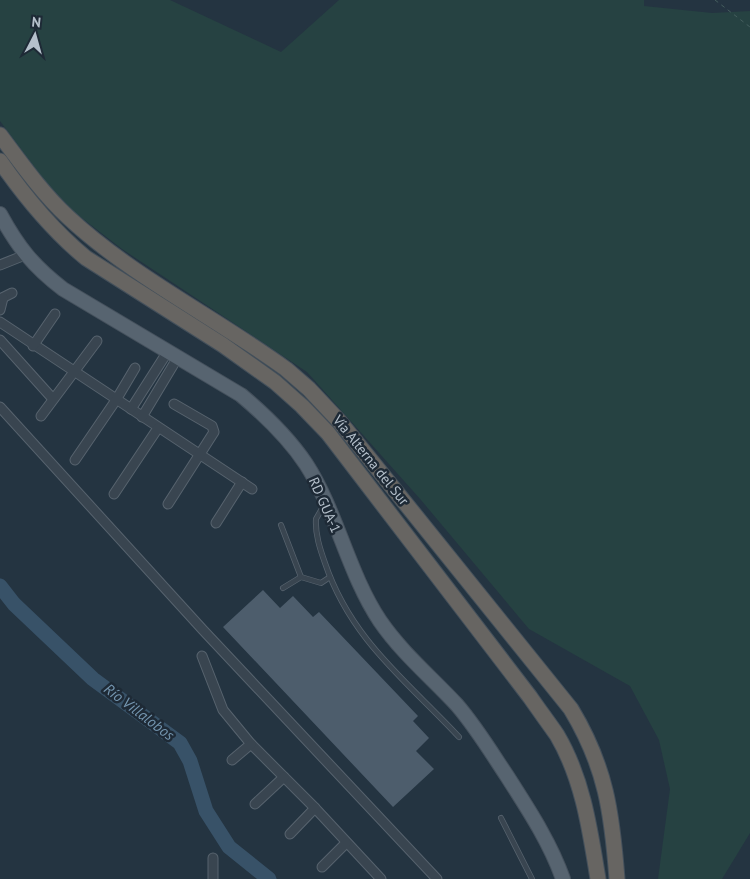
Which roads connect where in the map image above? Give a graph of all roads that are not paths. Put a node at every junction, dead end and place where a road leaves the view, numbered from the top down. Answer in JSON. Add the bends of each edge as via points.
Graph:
{"nodes":[{"id":1,"x":1,"y":136,"type":"edge"},
{"id":2,"x":4,"y":167,"type":"edge"},
{"id":3,"x":0,"y":214,"type":"edge"},
{"id":4,"x":25,"y":254,"type":"junction"},
{"id":5,"x":0,"y":265,"type":"edge"},
{"id":6,"x":12,"y":293,"type":"dead end"},
{"id":7,"x":2,"y":299,"type":"edge"},
{"id":8,"x":0,"y":310,"type":"edge"},
{"id":9,"x":55,"y":314,"type":"dead end"},
{"id":10,"x":0,"y":322,"type":"edge"},
{"id":11,"x":0,"y":340,"type":"edge"},
{"id":12,"x":96,"y":341,"type":"dead end"},
{"id":13,"x":33,"y":346,"type":"junction"},
{"id":14,"x":173,"y":354,"type":"junction"},
{"id":15,"x":135,"y":368,"type":"dead end"},
{"id":16,"x":74,"y":371,"type":"junction"},
{"id":17,"x":53,"y":399,"type":"junction"},
{"id":18,"x":116,"y":400,"type":"junction"},
{"id":19,"x":174,"y":404,"type":"dead end"},
{"id":20,"x":0,"y":407,"type":"edge"},
{"id":21,"x":131,"y":410,"type":"junction"},
{"id":22,"x":41,"y":416,"type":"dead end"},
{"id":23,"x":142,"y":417,"type":"junction"},
{"id":24,"x":158,"y":428,"type":"junction"},
{"id":25,"x":200,"y":455,"type":"junction"},
{"id":26,"x":75,"y":460,"type":"dead end"},
{"id":27,"x":242,"y":482,"type":"junction"},
{"id":28,"x":252,"y":490,"type":"dead end"},
{"id":29,"x":114,"y":494,"type":"dead end"},
{"id":30,"x":168,"y":504,"type":"dead end"},
{"id":31,"x":325,"y":504,"type":"junction"},
{"id":32,"x":216,"y":523,"type":"dead end"},
{"id":33,"x":281,"y":525,"type":"dead end"},
{"id":34,"x":301,"y":577,"type":"junction"},
{"id":35,"x":330,"y":577,"type":"junction"},
{"id":36,"x":283,"y":588,"type":"dead end"},
{"id":37,"x":202,"y":656,"type":"dead end"},
{"id":38,"x":459,"y":738,"type":"dead end"},
{"id":39,"x":251,"y":744,"type":"junction"},
{"id":40,"x":232,"y":760,"type":"dead end"},
{"id":41,"x":284,"y":777,"type":"junction"},
{"id":42,"x":256,"y":804,"type":"dead end"},
{"id":43,"x":315,"y":808,"type":"junction"},
{"id":44,"x":501,"y":818,"type":"dead end"},
{"id":45,"x":290,"y":834,"type":"dead end"},
{"id":46,"x":346,"y":843,"type":"junction"},
{"id":47,"x":213,"y":858,"type":"dead end"},
{"id":48,"x":322,"y":867,"type":"dead end"},
{"id":49,"x":378,"y":878,"type":"edge"},
{"id":50,"x":212,"y":879,"type":"edge"},
{"id":51,"x":437,"y":879,"type":"edge"},
{"id":52,"x":532,"y":879,"type":"edge"},
{"id":53,"x":563,"y":879,"type":"edge"},
{"id":54,"x":598,"y":879,"type":"edge"},
{"id":55,"x":617,"y":879,"type":"edge"}],
"edges":[{"from":1,"to":55,"type":"highway","name":"Vía Alterna del Sur","via":[[39,186],[69,218],[118,257],[286,369],[340,422],[571,709],[592,748],[607,792]]},
{"from":2,"to":54,"type":"highway","name":"Vía Alterna del Sur","via":[[38,212],[79,252],[274,382],[328,433],[557,736],[582,792]]},
{"from":3,"to":4,"type":"main road","name":"RD GUA-1"},
{"from":4,"to":5,"type":"street"},
{"from":4,"to":14,"type":"main road","name":"RD GUA-1","via":[[41,272],[63,288]]},
{"from":6,"to":7,"type":"street"},
{"from":7,"to":8,"type":"street"},
{"from":9,"to":13,"type":"street"},
{"from":10,"to":13,"type":"street"},
{"from":11,"to":17,"type":"street"},
{"from":12,"to":16,"type":"street"},
{"from":13,"to":16,"type":"street"},
{"from":14,"to":21,"type":"street"},
{"from":14,"to":23,"type":"street"},
{"from":14,"to":31,"type":"main road","name":"RD GUA-1","via":[[234,390],[267,416],[306,465]]},
{"from":15,"to":18,"type":"street"},
{"from":16,"to":17,"type":"street"},
{"from":16,"to":18,"type":"street"},
{"from":17,"to":22,"type":"street"},
{"from":18,"to":21,"type":"street"},
{"from":18,"to":26,"type":"street"},
{"from":19,"to":25,"type":"street","via":[[214,428]]},
{"from":20,"to":51,"type":"street","via":[[203,630]]},
{"from":21,"to":23,"type":"street"},
{"from":23,"to":24,"type":"street"},
{"from":24,"to":25,"type":"street"},
{"from":24,"to":29,"type":"street"},
{"from":25,"to":27,"type":"street"},
{"from":25,"to":30,"type":"street"},
{"from":27,"to":28,"type":"street"},
{"from":27,"to":32,"type":"street"},
{"from":31,"to":35,"type":"lane","via":[[315,526]]},
{"from":31,"to":53,"type":"main road","name":"RD GUA-1","via":[[354,571],[380,620],[399,646],[478,732],[546,838]]},
{"from":33,"to":34,"type":"lane"},
{"from":34,"to":35,"type":"lane","via":[[321,583]]},
{"from":34,"to":36,"type":"lane"},
{"from":35,"to":38,"type":"lane","via":[[351,620],[376,652]]},
{"from":37,"to":39,"type":"street","via":[[223,710]]},
{"from":39,"to":40,"type":"street"},
{"from":39,"to":41,"type":"street"},
{"from":41,"to":42,"type":"street"},
{"from":41,"to":43,"type":"street"},
{"from":43,"to":45,"type":"street"},
{"from":43,"to":46,"type":"street"},
{"from":44,"to":52,"type":"lane"},
{"from":46,"to":48,"type":"street"},
{"from":46,"to":49,"type":"street"},
{"from":47,"to":50,"type":"street"}]}
